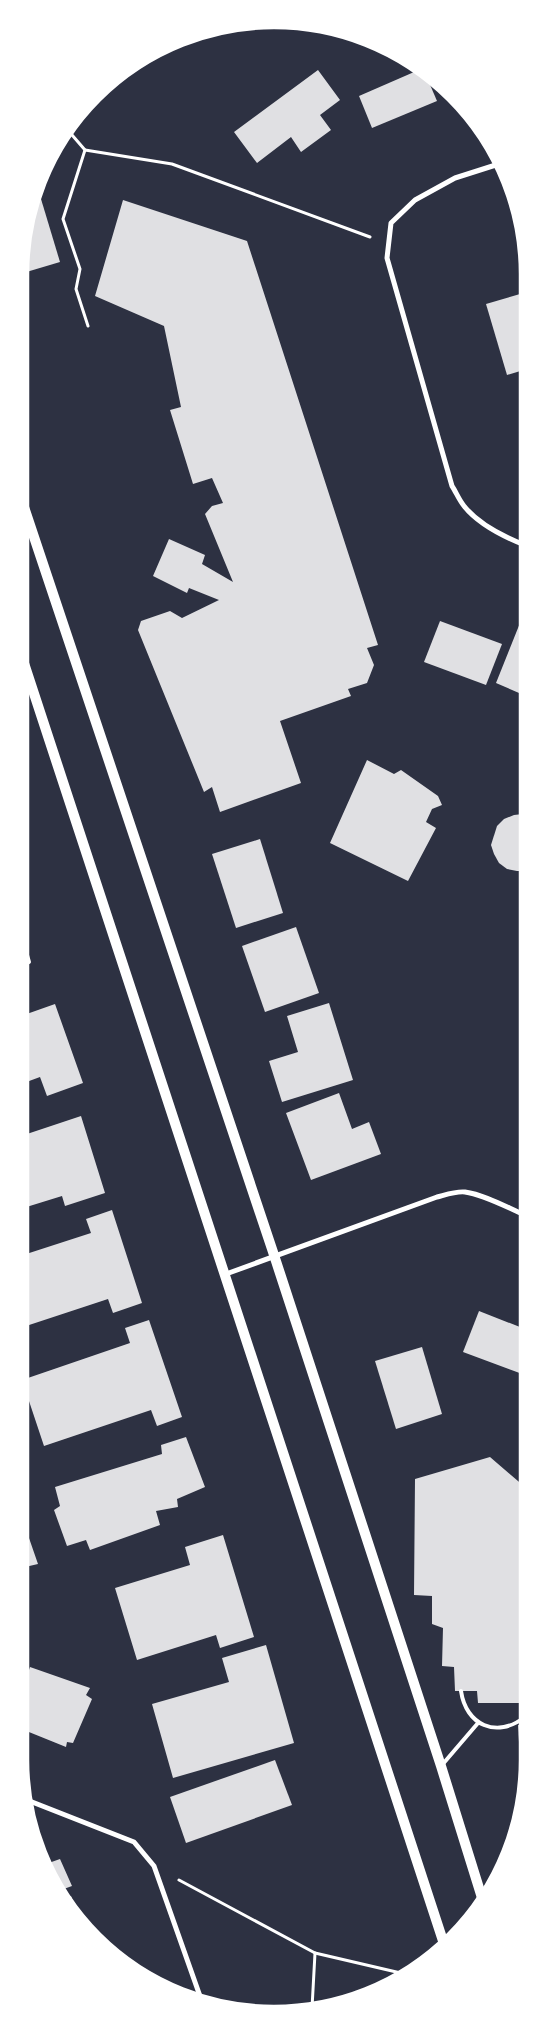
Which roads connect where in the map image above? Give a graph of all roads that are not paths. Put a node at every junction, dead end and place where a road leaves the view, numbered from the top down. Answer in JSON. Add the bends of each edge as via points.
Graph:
{"nodes":[{"id":1,"x":495,"y":165,"type":"edge"},
{"id":2,"x":28,"y":519,"type":"edge"},
{"id":3,"x":520,"y":543,"type":"edge"},
{"id":4,"x":28,"y":675,"type":"edge"},
{"id":5,"x":520,"y":1213,"type":"edge"},
{"id":6,"x":274,"y":1255,"type":"junction"},
{"id":7,"x":226,"y":1274,"type":"junction"},
{"id":8,"x":461,"y":1691,"type":"dead end"},
{"id":9,"x":520,"y":1720,"type":"edge"},
{"id":10,"x":478,"y":1723,"type":"junction"},
{"id":11,"x":441,"y":1766,"type":"junction"},
{"id":12,"x":31,"y":1802,"type":"edge"},
{"id":13,"x":481,"y":1893,"type":"edge"},
{"id":14,"x":442,"y":1939,"type":"edge"},
{"id":15,"x":199,"y":1993,"type":"edge"}],
"edges":[{"from":1,"to":3,"type":"street","via":[[456,178],[415,200],[391,223],[387,258],[452,486],[464,506],[486,525]]},
{"from":2,"to":6,"type":"main road"},
{"from":4,"to":7,"type":"main road"},
{"from":5,"to":6,"type":"street","via":[[463,1192],[437,1197]]},
{"from":6,"to":7,"type":"street"},
{"from":6,"to":11,"type":"main road"},
{"from":7,"to":14,"type":"main road"},
{"from":8,"to":10,"type":"lane","via":[[463,1704]]},
{"from":9,"to":10,"type":"lane","via":[[503,1728]]},
{"from":10,"to":11,"type":"lane"},
{"from":11,"to":13,"type":"main road"},
{"from":12,"to":15,"type":"street","via":[[134,1842],[154,1866]]}]}
